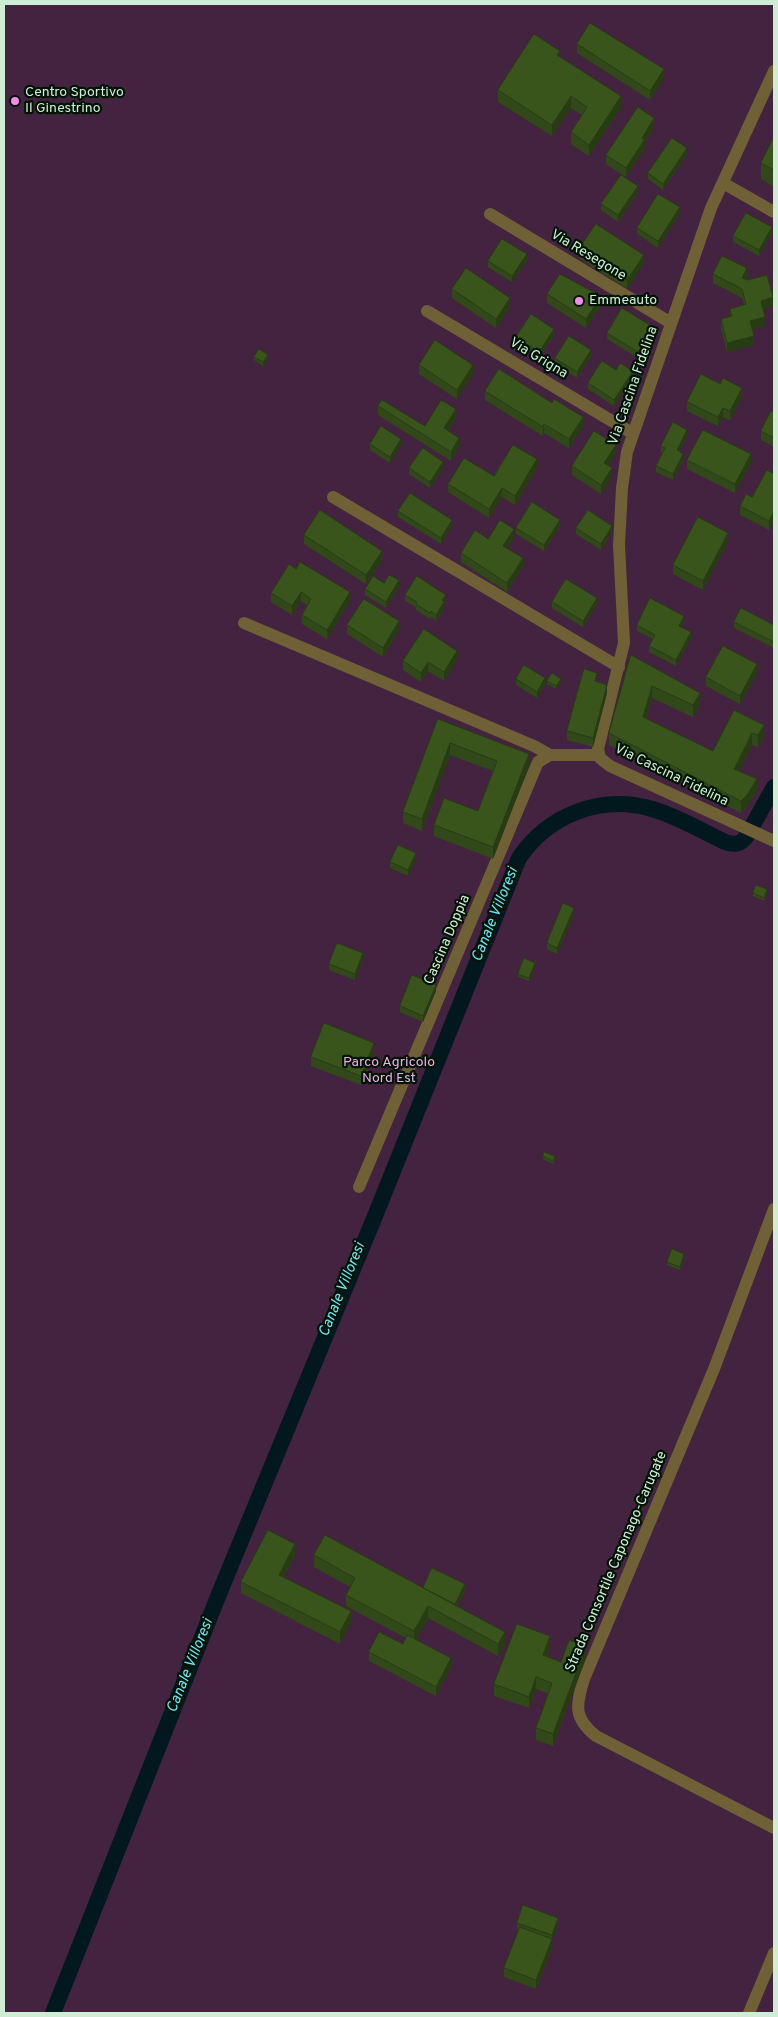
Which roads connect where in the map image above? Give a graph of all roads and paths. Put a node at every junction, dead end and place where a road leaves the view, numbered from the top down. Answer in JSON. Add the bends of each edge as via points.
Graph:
{"nodes":[{"id":1,"x":774,"y":72,"type":"edge"},
{"id":2,"x":723,"y":183,"type":"junction"},
{"id":3,"x":774,"y":212,"type":"edge"},
{"id":4,"x":490,"y":214,"type":"dead end"},
{"id":5,"x":428,"y":311,"type":"dead end"},
{"id":6,"x":671,"y":322,"type":"junction"},
{"id":7,"x":632,"y":433,"type":"junction"},
{"id":8,"x":332,"y":497,"type":"dead end"},
{"id":9,"x":244,"y":623,"type":"dead end"},
{"id":10,"x":619,"y":667,"type":"junction"},
{"id":11,"x":550,"y":755,"type":"junction"},
{"id":12,"x":599,"y":755,"type":"junction"},
{"id":13,"x":770,"y":839,"type":"edge"},
{"id":14,"x":359,"y":1187,"type":"dead end"},
{"id":15,"x":774,"y":1209,"type":"edge"},
{"id":16,"x":774,"y":1828,"type":"edge"},
{"id":17,"x":774,"y":1953,"type":"edge"},
{"id":18,"x":749,"y":2013,"type":"edge"}],
"edges":[{"from":1,"to":2,"type":"street","name":"Via Cascina Fidelina"},
{"from":2,"to":3,"type":"street"},
{"from":2,"to":6,"type":"street","name":"Via Cascina Fidelina"},
{"from":4,"to":6,"type":"street","name":"Via Resegone"},
{"from":5,"to":7,"type":"street","name":"Via Grigna"},
{"from":6,"to":7,"type":"street","name":"Via Cascina Fidelina"},
{"from":7,"to":10,"type":"street","name":"Via Cascina Fidelina","via":[[624,464],[620,513],[624,643]]},
{"from":8,"to":10,"type":"street"},
{"from":9,"to":11,"type":"street"},
{"from":10,"to":12,"type":"street","name":"Via Cascina Fidelina"},
{"from":11,"to":12,"type":"street"},
{"from":11,"to":14,"type":"street","name":"Cascina Doppia","via":[[538,762]]},
{"from":12,"to":13,"type":"street","name":"Via Cascina Fidelina","via":[[610,766]]},
{"from":15,"to":16,"type":"street","name":"Strada Consortile Caponago-Carugate","via":[[714,1369],[584,1679],[577,1709],[588,1730],[596,1736]]},
{"from":17,"to":18,"type":"street"}]}
